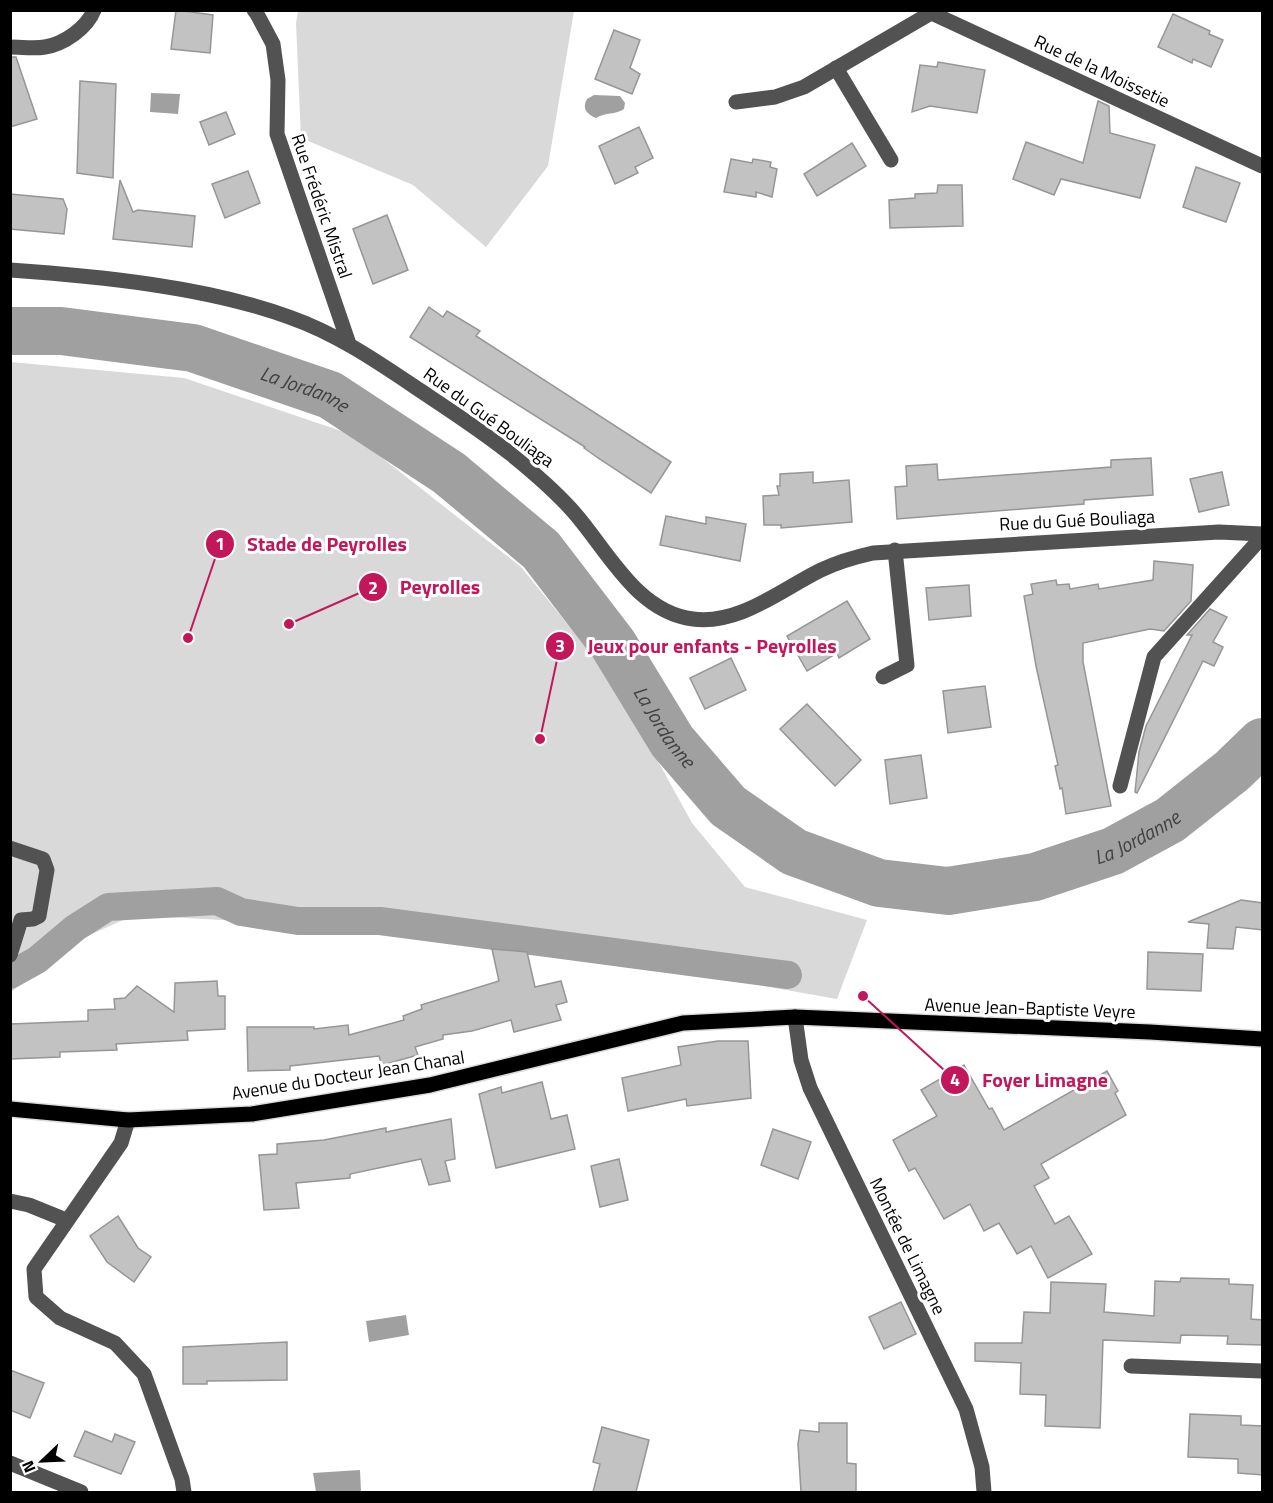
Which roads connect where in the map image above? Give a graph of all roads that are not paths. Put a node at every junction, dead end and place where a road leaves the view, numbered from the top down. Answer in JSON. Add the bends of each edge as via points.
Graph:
{"nodes":[{"id":1,"x":94,"y":10,"type":"edge"},
{"id":2,"x":254,"y":10,"type":"edge"},
{"id":3,"x":928,"y":12,"type":"edge"},
{"id":4,"x":10,"y":47,"type":"edge"},
{"id":5,"x":836,"y":68,"type":"junction"},
{"id":6,"x":736,"y":102,"type":"dead end"},
{"id":7,"x":891,"y":160,"type":"dead end"},
{"id":8,"x":1263,"y":166,"type":"edge"},
{"id":9,"x":10,"y":270,"type":"edge"},
{"id":10,"x":349,"y":344,"type":"junction"},
{"id":11,"x":1263,"y":535,"type":"edge"},
{"id":12,"x":895,"y":550,"type":"junction"},
{"id":13,"x":883,"y":677,"type":"dead end"},
{"id":14,"x":1120,"y":786,"type":"dead end"},
{"id":15,"x":10,"y":848,"type":"edge"},
{"id":16,"x":10,"y":955,"type":"edge"},
{"id":17,"x":795,"y":1017,"type":"junction"},
{"id":18,"x":1263,"y":1039,"type":"edge"},
{"id":19,"x":10,"y":1109,"type":"edge"},
{"id":20,"x":128,"y":1120,"type":"junction"},
{"id":21,"x":10,"y":1201,"type":"edge"},
{"id":22,"x":66,"y":1220,"type":"junction"},
{"id":23,"x":1131,"y":1366,"type":"dead end"},
{"id":24,"x":1263,"y":1371,"type":"edge"},
{"id":25,"x":10,"y":1463,"type":"edge"},
{"id":26,"x":81,"y":1492,"type":"edge"},
{"id":27,"x":184,"y":1492,"type":"edge"},
{"id":28,"x":984,"y":1492,"type":"edge"}],
"edges":[{"from":1,"to":4,"type":"street","via":[[72,36],[46,47]]},
{"from":2,"to":10,"type":"street","name":"Rue Frédéric Mistral","via":[[273,44],[278,80],[277,135]]},
{"from":3,"to":5,"type":"street"},
{"from":3,"to":8,"type":"street","name":"Rue de la Moissetie"},
{"from":5,"to":6,"type":"street","via":[[804,87],[775,97]]},
{"from":5,"to":7,"type":"street"},
{"from":9,"to":10,"type":"street","name":"Rue du Gué Bouliaga","via":[[212,296],[288,316]]},
{"from":10,"to":12,"type":"street","name":"Rue du Gué Bouliaga","via":[[511,454],[572,510],[626,579],[669,612],[693,619],[737,613],[847,560]]},
{"from":11,"to":12,"type":"street","name":"Rue du Gué Bouliaga","via":[[1219,532]]},
{"from":11,"to":14,"type":"street","via":[[1154,657]]},
{"from":12,"to":13,"type":"street","via":[[908,665]]},
{"from":15,"to":16,"type":"street","via":[[43,859],[47,870],[39,916],[21,920]]},
{"from":17,"to":18,"type":"main road","name":"Avenue Jean-Baptiste Veyre"},
{"from":17,"to":20,"type":"main road","name":"Avenue du Docteur Jean Chanal","via":[[683,1023],[430,1085],[252,1114]]},
{"from":17,"to":28,"type":"street","name":"Montée de Limagne","via":[[801,1060],[810,1088],[966,1409],[982,1467]]},
{"from":19,"to":20,"type":"main road","name":"Avenue du Docteur Jean Chanal"},
{"from":20,"to":22,"type":"street","via":[[121,1143]]},
{"from":21,"to":22,"type":"street"},
{"from":22,"to":27,"type":"street","via":[[34,1269],[36,1297],[60,1318],[116,1343],[144,1374]]},
{"from":23,"to":24,"type":"street"},
{"from":25,"to":26,"type":"street"}]}
